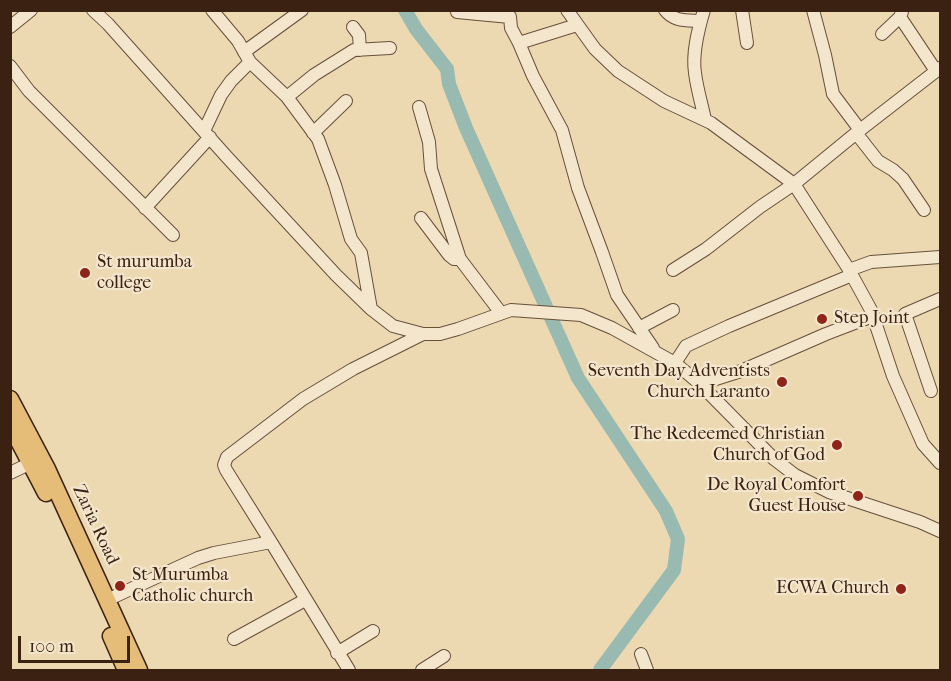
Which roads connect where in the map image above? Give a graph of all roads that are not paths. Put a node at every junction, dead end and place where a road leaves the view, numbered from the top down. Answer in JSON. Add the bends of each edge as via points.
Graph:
{"nodes":[{"id":1,"x":31,"y":10,"type":"edge"},
{"id":2,"x":93,"y":10,"type":"edge"},
{"id":3,"x":212,"y":10,"type":"edge"},
{"id":4,"x":302,"y":10,"type":"edge"},
{"id":5,"x":567,"y":10,"type":"edge"},
{"id":6,"x":665,"y":10,"type":"edge"},
{"id":7,"x":742,"y":10,"type":"edge"},
{"id":8,"x":813,"y":10,"type":"edge"},
{"id":9,"x":457,"y":12,"type":"dead end"},
{"id":10,"x":901,"y":14,"type":"edge"},
{"id":11,"x":702,"y":16,"type":"edge"},
{"id":12,"x":577,"y":25,"type":"junction"},
{"id":13,"x":10,"y":27,"type":"edge"},
{"id":14,"x":353,"y":27,"type":"dead end"},
{"id":15,"x":882,"y":34,"type":"dead end"},
{"id":16,"x":519,"y":43,"type":"junction"},
{"id":17,"x":747,"y":43,"type":"dead end"},
{"id":18,"x":390,"y":48,"type":"dead end"},
{"id":19,"x":360,"y":50,"type":"junction"},
{"id":20,"x":247,"y":57,"type":"junction"},
{"id":21,"x":10,"y":66,"type":"edge"},
{"id":22,"x":939,"y":71,"type":"edge"},
{"id":23,"x":287,"y":97,"type":"junction"},
{"id":24,"x":346,"y":101,"type":"dead end"},
{"id":25,"x":419,"y":107,"type":"dead end"},
{"id":26,"x":705,"y":120,"type":"junction"},
{"id":27,"x":858,"y":131,"type":"junction"},
{"id":28,"x":313,"y":133,"type":"junction"},
{"id":29,"x":207,"y":134,"type":"junction"},
{"id":30,"x":794,"y":184,"type":"junction"},
{"id":31,"x":145,"y":208,"type":"junction"},
{"id":32,"x":924,"y":210,"type":"dead end"},
{"id":33,"x":421,"y":219,"type":"dead end"},
{"id":34,"x":173,"y":235,"type":"dead end"},
{"id":35,"x":940,"y":257,"type":"edge"},
{"id":36,"x":460,"y":259,"type":"junction"},
{"id":37,"x":673,"y":270,"type":"dead end"},
{"id":38,"x":850,"y":273,"type":"junction"},
{"id":39,"x":940,"y":299,"type":"edge"},
{"id":40,"x":371,"y":309,"type":"junction"},
{"id":41,"x":673,"y":310,"type":"dead end"},
{"id":42,"x":501,"y":313,"type":"junction"},
{"id":43,"x":873,"y":316,"type":"junction"},
{"id":44,"x":639,"y":328,"type":"junction"},
{"id":45,"x":423,"y":334,"type":"junction"},
{"id":46,"x":656,"y":351,"type":"junction"},
{"id":47,"x":675,"y":363,"type":"junction"},
{"id":48,"x":700,"y":384,"type":"junction"},
{"id":49,"x":931,"y":391,"type":"dead end"},
{"id":50,"x":10,"y":399,"type":"edge"},
{"id":51,"x":10,"y":424,"type":"edge"},
{"id":52,"x":31,"y":463,"type":"junction"},
{"id":53,"x":940,"y":463,"type":"edge"},
{"id":54,"x":10,"y":473,"type":"edge"},
{"id":55,"x":940,"y":531,"type":"edge"},
{"id":56,"x":272,"y":542,"type":"junction"},
{"id":57,"x":107,"y":600,"type":"junction"},
{"id":58,"x":305,"y":600,"type":"junction"},
{"id":59,"x":373,"y":631,"type":"dead end"},
{"id":60,"x":234,"y":639,"type":"dead end"},
{"id":61,"x":337,"y":653,"type":"junction"},
{"id":62,"x":641,"y":654,"type":"dead end"},
{"id":63,"x":444,"y":656,"type":"dead end"},
{"id":64,"x":126,"y":670,"type":"edge"},
{"id":65,"x":139,"y":670,"type":"edge"},
{"id":66,"x":349,"y":670,"type":"edge"},
{"id":67,"x":422,"y":670,"type":"edge"},
{"id":68,"x":647,"y":670,"type":"edge"}],
"edges":[{"from":1,"to":13,"type":"street"},
{"from":2,"to":29,"type":"street"},
{"from":3,"to":20,"type":"street"},
{"from":4,"to":20,"type":"street"},
{"from":5,"to":12,"type":"street"},
{"from":6,"to":11,"type":"street","via":[[677,20]]},
{"from":7,"to":17,"type":"street"},
{"from":8,"to":27,"type":"street","via":[[832,94]]},
{"from":9,"to":16,"type":"street","via":[[510,17]]},
{"from":10,"to":15,"type":"street"},
{"from":10,"to":22,"type":"street"},
{"from":11,"to":26,"type":"street","via":[[694,58]]},
{"from":12,"to":16,"type":"street"},
{"from":12,"to":26,"type":"street","via":[[618,71],[664,101]]},
{"from":14,"to":19,"type":"street","via":[[359,35]]},
{"from":16,"to":44,"type":"street","via":[[562,130],[578,188],[617,295]]},
{"from":18,"to":19,"type":"street"},
{"from":19,"to":23,"type":"street","via":[[331,64]]},
{"from":20,"to":23,"type":"street"},
{"from":20,"to":29,"type":"street","via":[[221,95]]},
{"from":21,"to":31,"type":"street","via":[[29,91]]},
{"from":22,"to":27,"type":"street"},
{"from":23,"to":28,"type":"street"},
{"from":24,"to":28,"type":"street"},
{"from":25,"to":36,"type":"street","via":[[429,142],[431,169]]},
{"from":26,"to":30,"type":"street"},
{"from":27,"to":30,"type":"street"},
{"from":27,"to":32,"type":"street","via":[[878,161],[903,179]]},
{"from":28,"to":40,"type":"street","via":[[335,185],[351,239],[361,253]]},
{"from":29,"to":31,"type":"street"},
{"from":29,"to":40,"type":"street"},
{"from":30,"to":37,"type":"street"},
{"from":30,"to":38,"type":"street"},
{"from":31,"to":34,"type":"street"},
{"from":33,"to":36,"type":"street","via":[[449,255]]},
{"from":35,"to":38,"type":"street","via":[[871,262]]},
{"from":36,"to":42,"type":"street"},
{"from":38,"to":43,"type":"street"},
{"from":38,"to":47,"type":"street","via":[[686,346]]},
{"from":39,"to":49,"type":"street","via":[[906,314]]},
{"from":40,"to":45,"type":"street","via":[[393,326]]},
{"from":41,"to":44,"type":"street"},
{"from":42,"to":45,"type":"street","via":[[447,333]]},
{"from":42,"to":46,"type":"street","via":[[520,310],[581,315]]},
{"from":43,"to":48,"type":"street"},
{"from":43,"to":53,"type":"street","via":[[893,376],[923,444]]},
{"from":44,"to":46,"type":"street"},
{"from":45,"to":56,"type":"street","via":[[303,399],[227,457],[226,470]]},
{"from":46,"to":47,"type":"street"},
{"from":47,"to":48,"type":"street"},
{"from":48,"to":55,"type":"street","via":[[795,475],[829,492]]},
{"from":50,"to":57,"type":"highway","name":"Zaria Road"},
{"from":51,"to":52,"type":"highway"},
{"from":52,"to":54,"type":"street"},
{"from":52,"to":64,"type":"highway"},
{"from":56,"to":57,"type":"street","via":[[198,558]]},
{"from":56,"to":58,"type":"street"},
{"from":57,"to":65,"type":"highway","name":"Zaria Road"},
{"from":58,"to":60,"type":"street"},
{"from":58,"to":61,"type":"street"},
{"from":59,"to":61,"type":"street"},
{"from":61,"to":66,"type":"street"},
{"from":62,"to":68,"type":"street"},
{"from":63,"to":67,"type":"street"}]}
